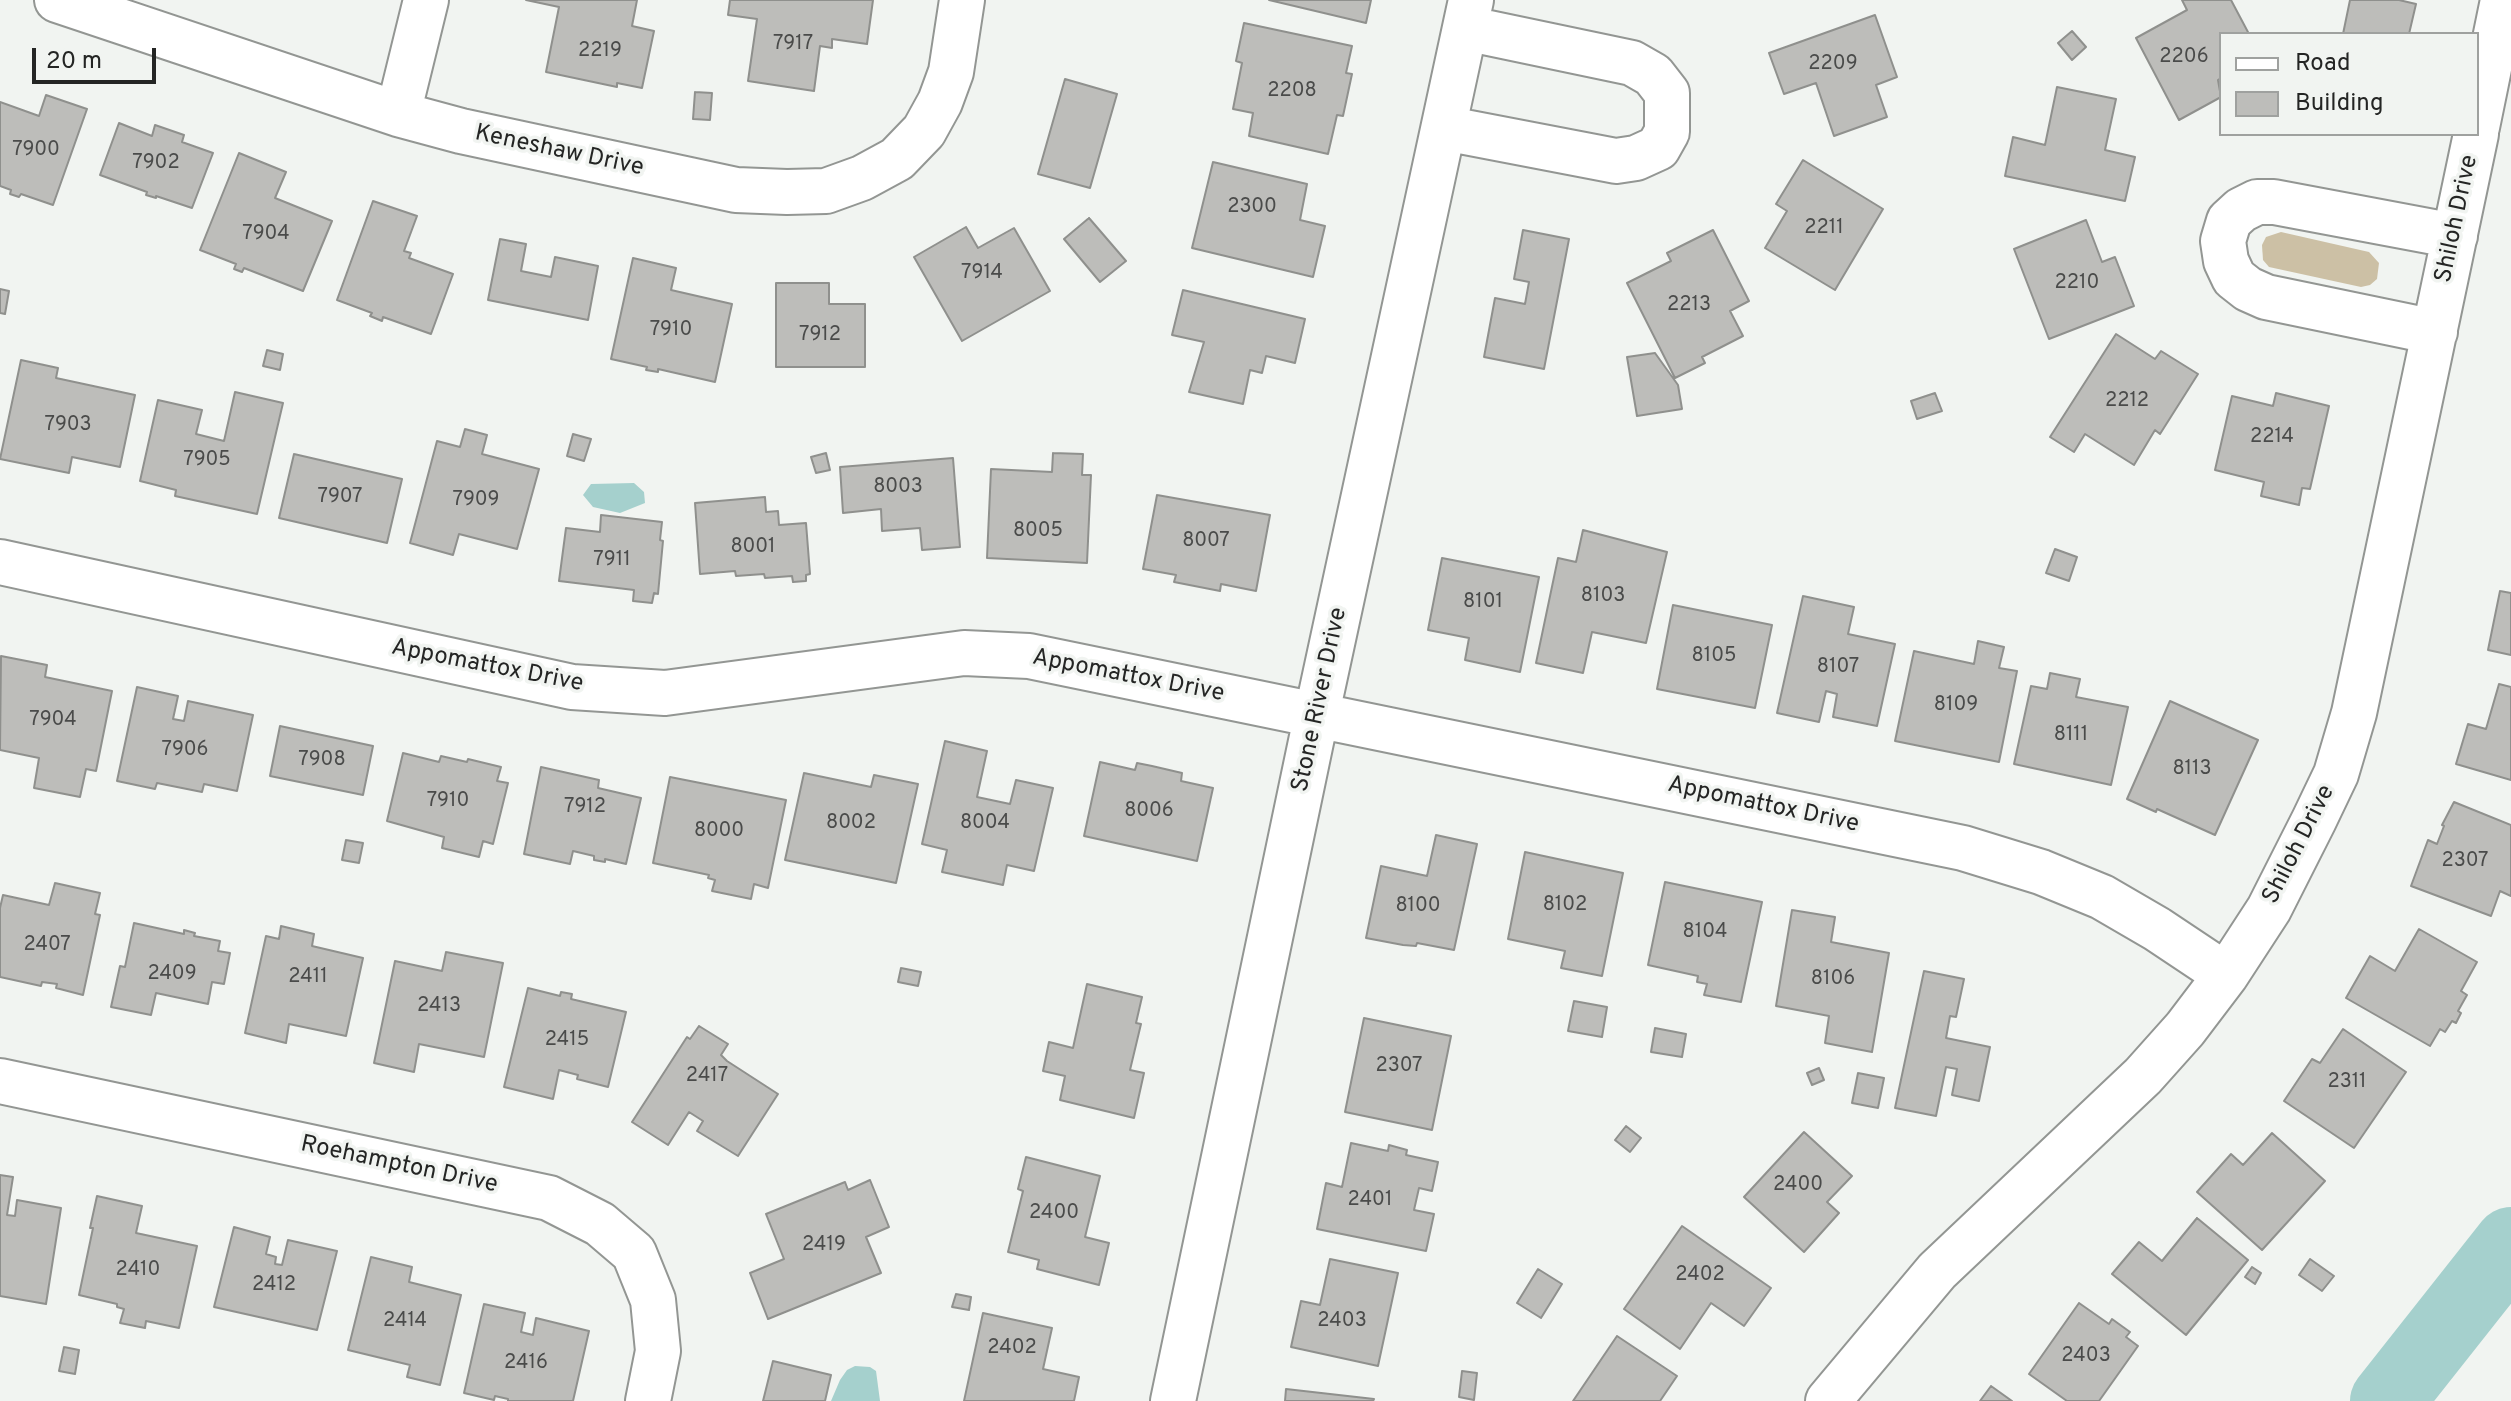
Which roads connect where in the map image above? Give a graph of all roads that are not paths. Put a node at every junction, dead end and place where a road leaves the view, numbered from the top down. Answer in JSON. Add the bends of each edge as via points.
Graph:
{"nodes":[{"id":1,"x":57,"y":0,"type":"edge"},
{"id":2,"x":426,"y":0,"type":"edge"},
{"id":3,"x":962,"y":0,"type":"edge"},
{"id":4,"x":2503,"y":0,"type":"edge"},
{"id":5,"x":1468,"y":14,"type":"edge"},
{"id":6,"x":398,"y":114,"type":"junction"},
{"id":7,"x":2479,"y":117,"type":"edge"},
{"id":8,"x":1444,"y":128,"type":"junction"},
{"id":9,"x":2476,"y":136,"type":"edge"},
{"id":10,"x":2455,"y":236,"type":"junction"},
{"id":11,"x":2435,"y":332,"type":"junction"},
{"id":12,"x":0,"y":562,"type":"edge"},
{"id":13,"x":1317,"y":713,"type":"junction"},
{"id":14,"x":2226,"y":975,"type":"junction"},
{"id":15,"x":0,"y":1081,"type":"edge"},
{"id":16,"x":648,"y":1401,"type":"edge"},
{"id":17,"x":1173,"y":1401,"type":"edge"},
{"id":18,"x":1828,"y":1401,"type":"edge"}],
"edges":[{"from":1,"to":6,"type":"street","name":"Keneshaw Drive"},
{"from":2,"to":6,"type":"street"},
{"from":3,"to":6,"type":"street","name":"Keneshaw Drive","via":[[951,72],[924,131],[897,159],[826,191],[736,190]]},
{"from":4,"to":7,"type":"street","name":"Shiloh Drive"},
{"from":5,"to":8,"type":"street","name":"Stone River Drive"},
{"from":5,"to":8,"type":"street","via":[[1632,63],[1653,75],[1667,93],[1667,132],[1658,148],[1616,161]]},
{"from":8,"to":13,"type":"street","name":"Stone River Drive"},
{"from":9,"to":10,"type":"street","name":"Shiloh Drive"},
{"from":10,"to":11,"type":"street","name":"Shiloh Drive"},
{"from":10,"to":11,"type":"street","via":[[2257,202],[2229,221],[2223,241],[2234,278],[2266,297]]},
{"from":11,"to":14,"type":"street","name":"Shiloh Drive","via":[[2354,713],[2336,774],[2269,909]]},
{"from":12,"to":13,"type":"street","name":"Appomattox Drive","via":[[572,687],[665,693],[964,653],[1029,656]]},
{"from":13,"to":14,"type":"street","name":"Appomattox Drive","via":[[1963,848],[2102,897]]},
{"from":13,"to":17,"type":"street","name":"Stone River Drive"},
{"from":14,"to":18,"type":"street","name":"Shiloh Drive","via":[[2143,1076],[1937,1271]]},
{"from":15,"to":16,"type":"street","name":"Roehampton Drive","via":[[549,1198],[600,1224],[634,1253],[653,1300],[658,1351]]}]}
